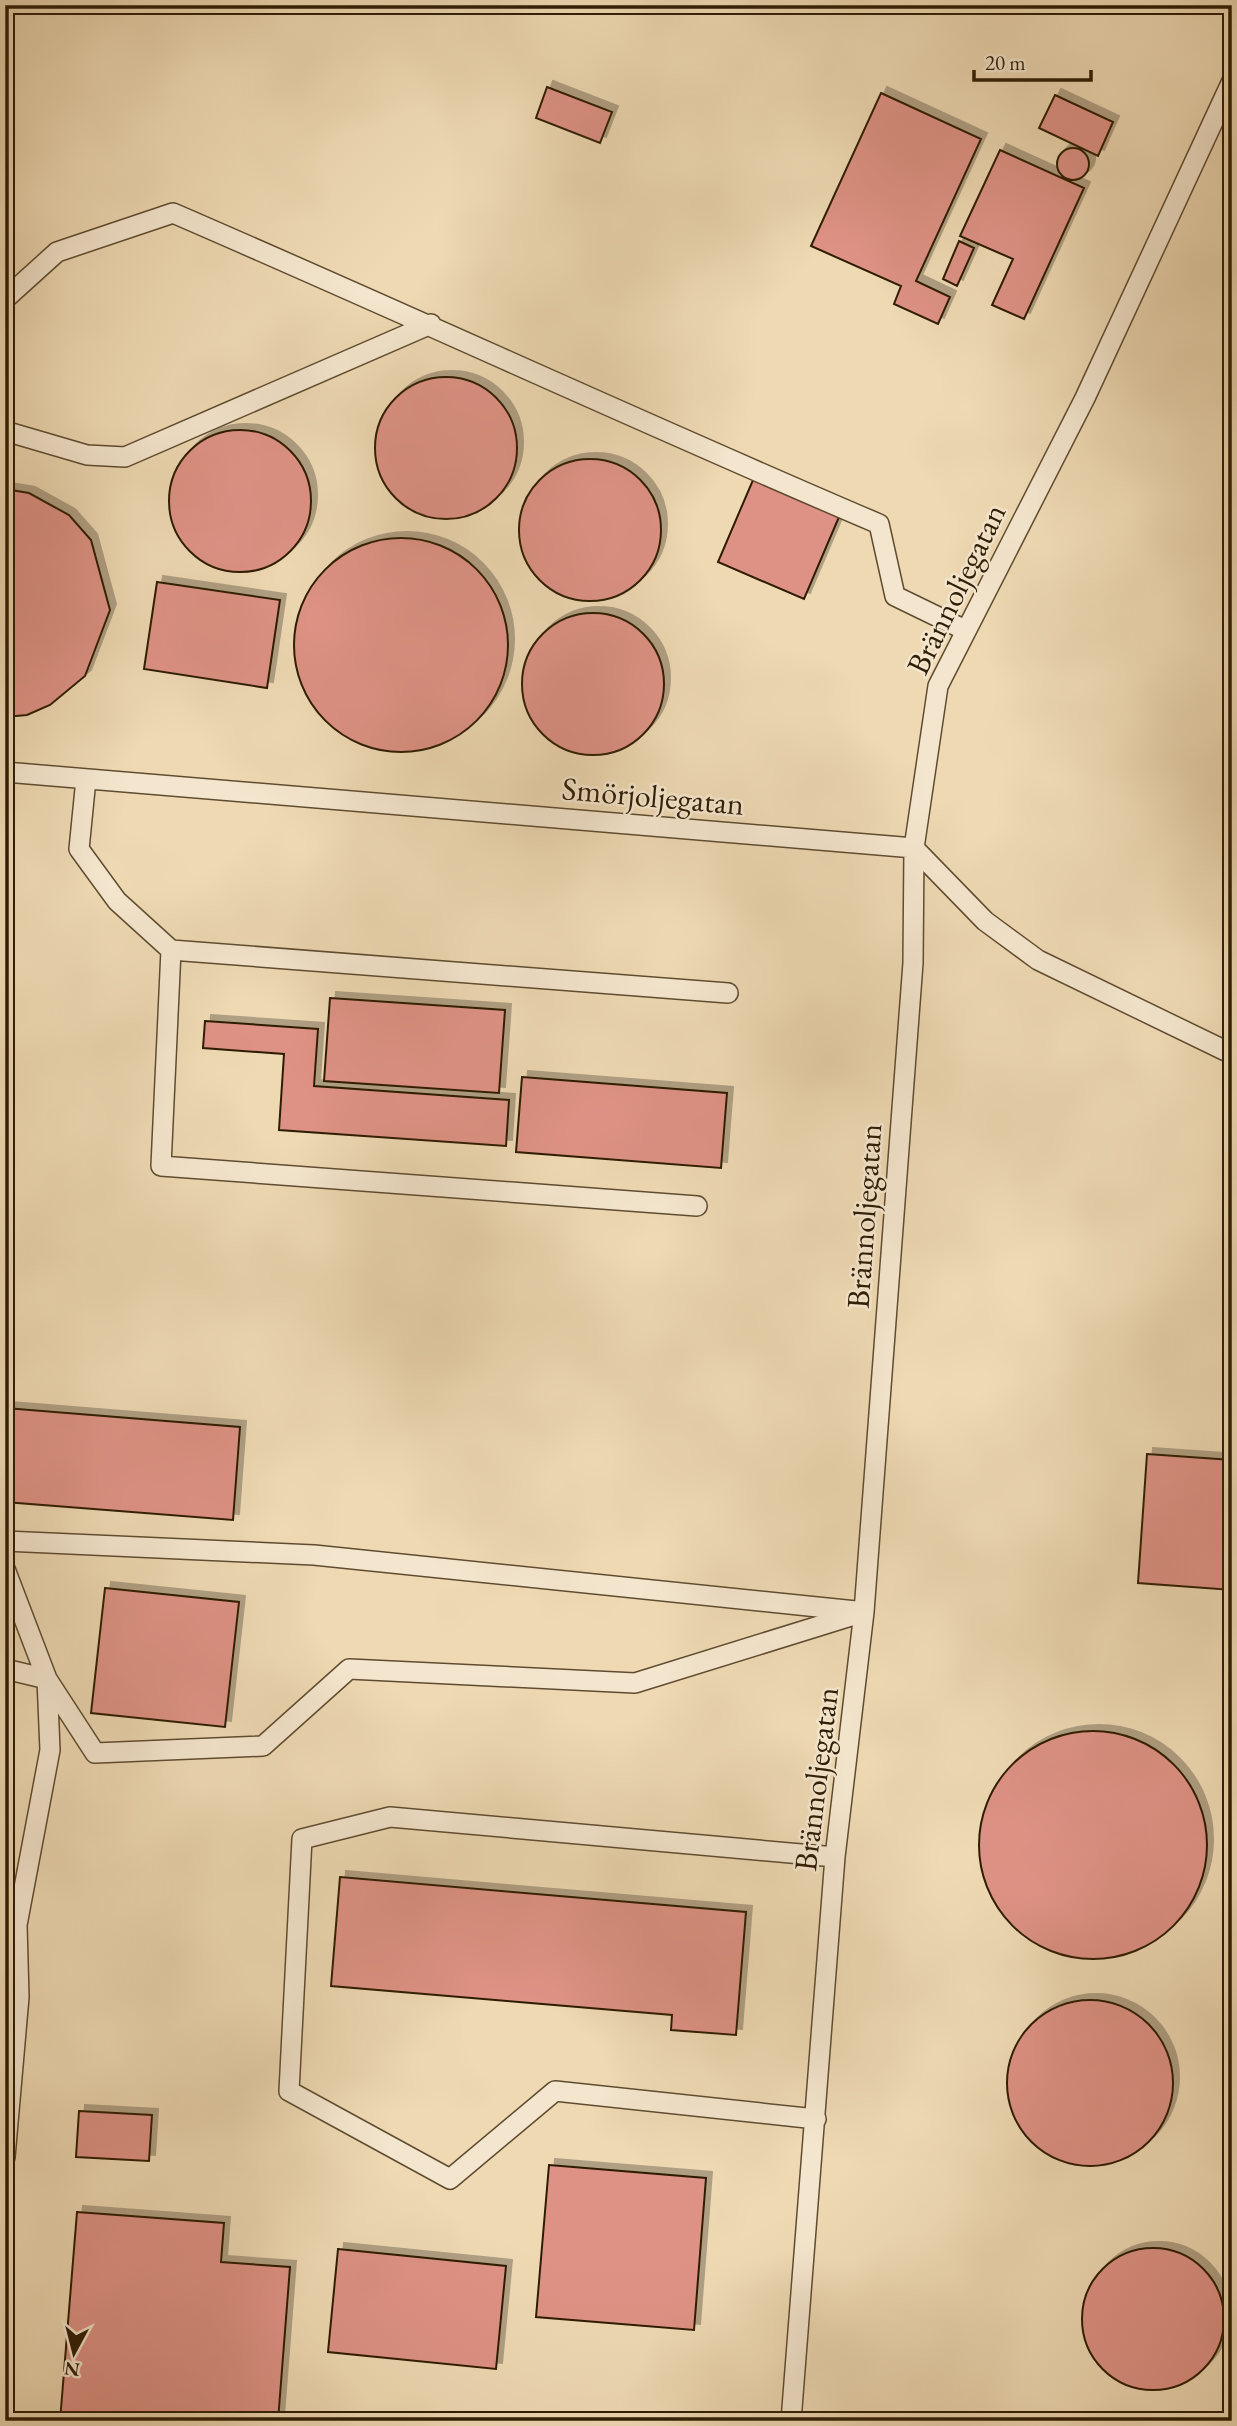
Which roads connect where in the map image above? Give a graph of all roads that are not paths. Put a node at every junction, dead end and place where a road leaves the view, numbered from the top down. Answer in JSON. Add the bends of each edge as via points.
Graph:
{"nodes":[{"id":1,"x":1232,"y":81,"type":"edge"},
{"id":2,"x":5,"y":299,"type":"edge"},
{"id":3,"x":431,"y":324,"type":"junction"},
{"id":4,"x":5,"y":431,"type":"edge"},
{"id":5,"x":965,"y":630,"type":"junction"},
{"id":6,"x":5,"y":772,"type":"edge"},
{"id":7,"x":86,"y":779,"type":"junction"},
{"id":8,"x":914,"y":848,"type":"junction"},
{"id":9,"x":171,"y":950,"type":"junction"},
{"id":10,"x":728,"y":993,"type":"dead end"},
{"id":11,"x":1232,"y":1054,"type":"edge"},
{"id":12,"x":697,"y":1206,"type":"dead end"},
{"id":13,"x":5,"y":1541,"type":"edge"},
{"id":14,"x":5,"y":1569,"type":"edge"},
{"id":15,"x":864,"y":1612,"type":"junction"},
{"id":16,"x":5,"y":1669,"type":"edge"},
{"id":17,"x":47,"y":1679,"type":"junction"},
{"id":18,"x":835,"y":1857,"type":"junction"},
{"id":19,"x":816,"y":2119,"type":"junction"},
{"id":20,"x":5,"y":2157,"type":"edge"},
{"id":21,"x":791,"y":2421,"type":"edge"}],
"edges":[{"from":1,"to":5,"type":"lane","name":"Brännoljegatan","via":[[1084,398]]},
{"from":2,"to":3,"type":"lane","via":[[57,252],[173,213]]},
{"from":3,"to":4,"type":"lane","via":[[125,457],[87,455]]},
{"from":3,"to":5,"type":"lane","via":[[879,524],[895,596]]},
{"from":5,"to":8,"type":"lane","name":"Brännoljegatan","via":[[938,686]]},
{"from":6,"to":7,"type":"lane","name":"Smörjoljegatan"},
{"from":7,"to":8,"type":"lane","name":"Smörjoljegatan"},
{"from":7,"to":9,"type":"lane","via":[[79,849],[117,901]]},
{"from":8,"to":11,"type":"lane","via":[[985,921],[1038,960]]},
{"from":8,"to":15,"type":"lane","name":"Brännoljegatan","via":[[913,963]]},
{"from":9,"to":10,"type":"lane"},
{"from":9,"to":12,"type":"lane","via":[[161,1166]]},
{"from":13,"to":15,"type":"lane","via":[[314,1555]]},
{"from":14,"to":17,"type":"lane"},
{"from":15,"to":17,"type":"lane","via":[[635,1684],[349,1669],[263,1746],[95,1753]]},
{"from":15,"to":18,"type":"lane","name":"Brännoljegatan"},
{"from":16,"to":17,"type":"lane"},
{"from":17,"to":20,"type":"lane","via":[[50,1750],[17,1924],[19,1997]]},
{"from":18,"to":19,"type":"lane","name":"Brännoljegatan"},
{"from":18,"to":19,"type":"lane","via":[[390,1817],[302,1839],[289,2091],[450,2179],[555,2091]]},
{"from":19,"to":21,"type":"lane","name":"Brännoljegatan"}]}
